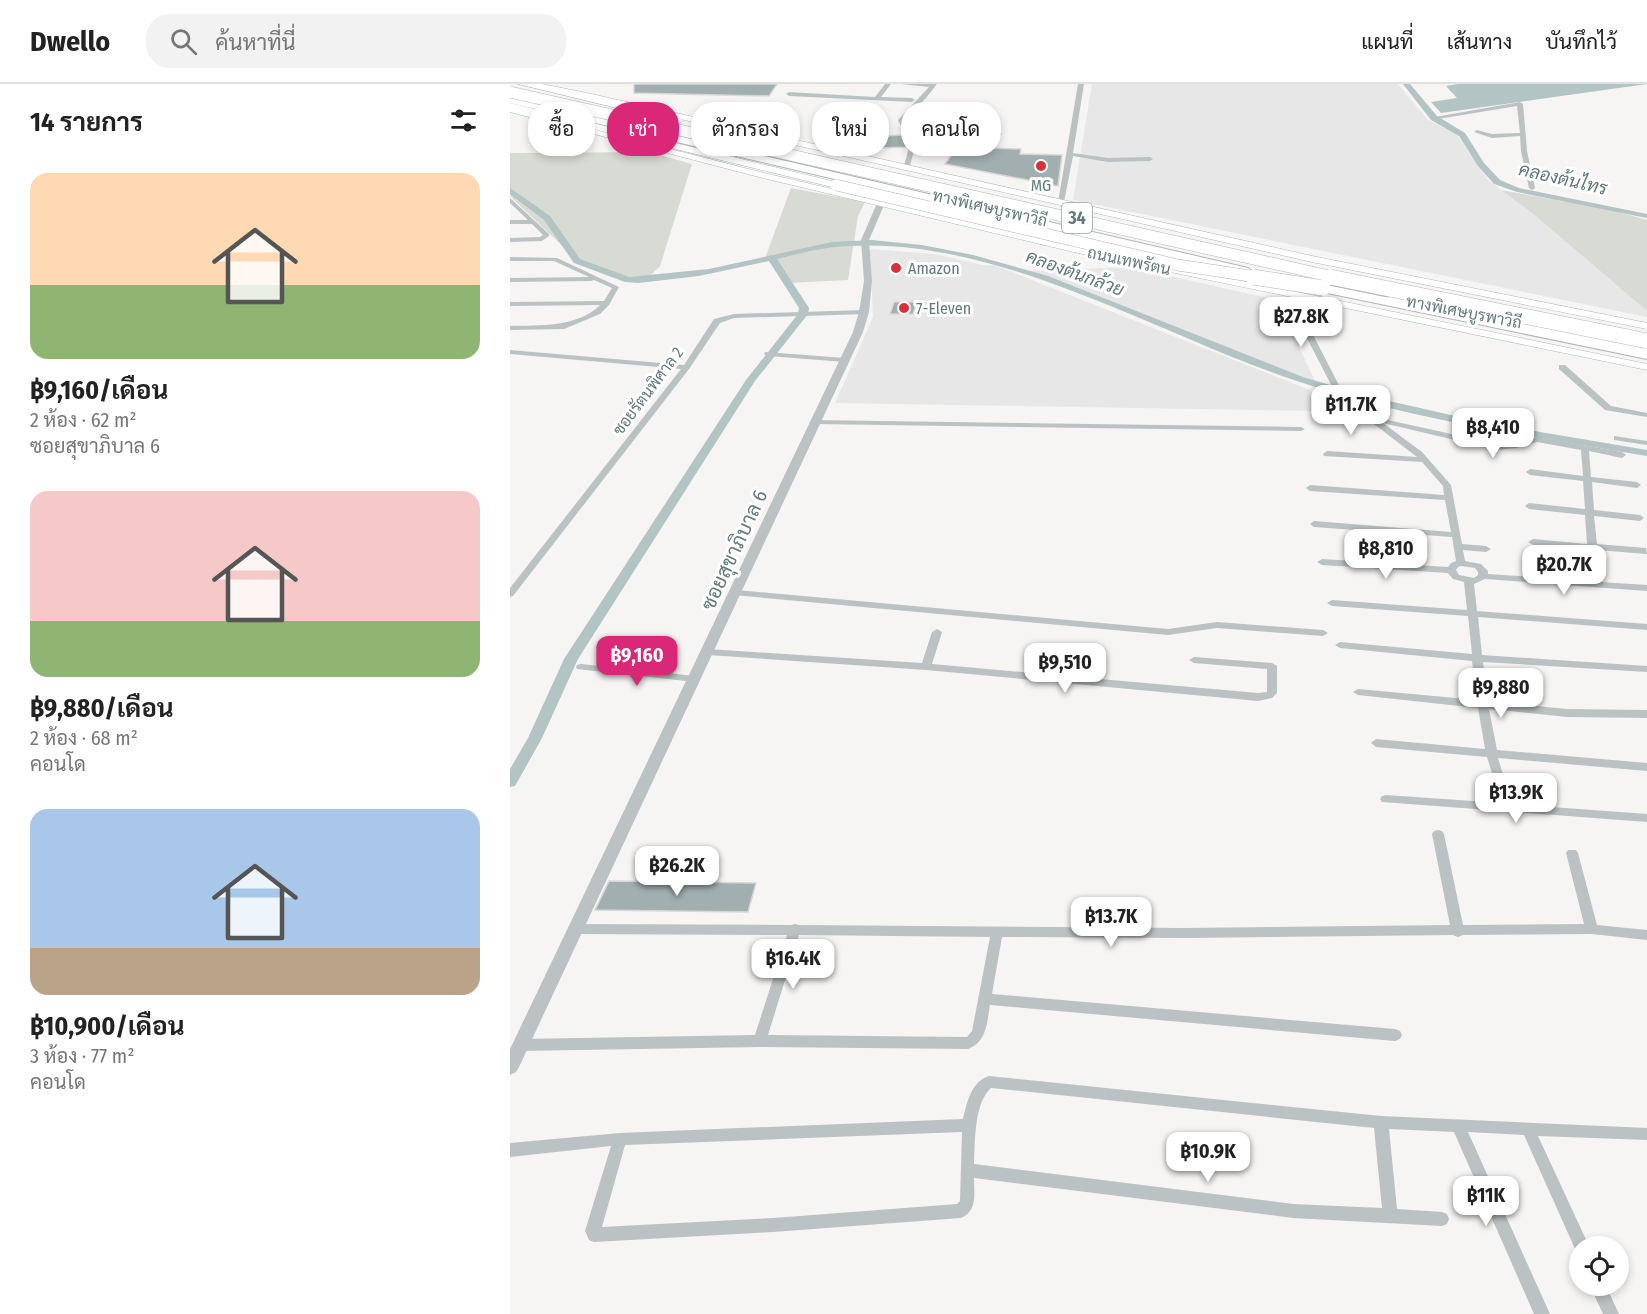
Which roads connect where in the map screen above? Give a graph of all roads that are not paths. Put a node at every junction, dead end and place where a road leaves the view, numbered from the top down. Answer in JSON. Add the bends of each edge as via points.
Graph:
{"nodes":[{"id":1,"x":523,"y":84,"type":"edge"},
{"id":2,"x":530,"y":84,"type":"edge"},
{"id":3,"x":888,"y":84,"type":"edge"},
{"id":4,"x":904,"y":84,"type":"edge"},
{"id":5,"x":1081,"y":84,"type":"edge"},
{"id":6,"x":934,"y":85,"type":"edge"},
{"id":7,"x":543,"y":90,"type":"junction"},
{"id":8,"x":789,"y":94,"type":"dead end"},
{"id":9,"x":510,"y":98,"type":"edge"},
{"id":10,"x":877,"y":98,"type":"junction"},
{"id":11,"x":912,"y":100,"type":"dead end"},
{"id":12,"x":1438,"y":117,"type":"dead end"},
{"id":13,"x":1477,"y":132,"type":"dead end"},
{"id":14,"x":1523,"y":134,"type":"junction"},
{"id":15,"x":1068,"y":154,"type":"junction"},
{"id":16,"x":1150,"y":159,"type":"dead end"},
{"id":17,"x":873,"y":165,"type":"junction"},
{"id":18,"x":906,"y":169,"type":"junction"},
{"id":19,"x":836,"y":185,"type":"junction"},
{"id":20,"x":1532,"y":188,"type":"dead end"},
{"id":21,"x":1061,"y":202,"type":"junction"},
{"id":22,"x":881,"y":203,"type":"junction"},
{"id":23,"x":512,"y":204,"type":"edge"},
{"id":24,"x":510,"y":222,"type":"edge"},
{"id":25,"x":533,"y":222,"type":"junction"},
{"id":26,"x":510,"y":240,"type":"edge"},
{"id":27,"x":1045,"y":242,"type":"junction"},
{"id":28,"x":1163,"y":252,"type":"junction"},
{"id":29,"x":510,"y":259,"type":"edge"},
{"id":30,"x":595,"y":279,"type":"junction"},
{"id":31,"x":510,"y":280,"type":"edge"},
{"id":32,"x":1292,"y":294,"type":"junction"},
{"id":33,"x":1398,"y":295,"type":"junction"},
{"id":34,"x":606,"y":303,"type":"junction"},
{"id":35,"x":510,"y":304,"type":"edge"},
{"id":36,"x":864,"y":312,"type":"junction"},
{"id":37,"x":1647,"y":326,"type":"edge"},
{"id":38,"x":510,"y":328,"type":"edge"},
{"id":39,"x":1647,"y":339,"type":"edge"},
{"id":40,"x":1647,"y":349,"type":"edge"},
{"id":41,"x":510,"y":352,"type":"edge"},
{"id":42,"x":768,"y":354,"type":"dead end"},
{"id":43,"x":1647,"y":354,"type":"edge"},
{"id":44,"x":845,"y":360,"type":"junction"},
{"id":45,"x":686,"y":367,"type":"junction"},
{"id":46,"x":1562,"y":367,"type":"dead end"},
{"id":47,"x":1647,"y":367,"type":"edge"},
{"id":48,"x":1647,"y":415,"type":"edge"},
{"id":49,"x":1372,"y":420,"type":"junction"},
{"id":50,"x":816,"y":422,"type":"junction"},
{"id":51,"x":1326,"y":422,"type":"dead end"},
{"id":52,"x":1301,"y":429,"type":"dead end"},
{"id":53,"x":1617,"y":438,"type":"dead end"},
{"id":54,"x":1647,"y":443,"type":"edge"},
{"id":55,"x":1585,"y":448,"type":"junction"},
{"id":56,"x":1327,"y":454,"type":"dead end"},
{"id":57,"x":1622,"y":455,"type":"dead end"},
{"id":58,"x":1425,"y":460,"type":"junction"},
{"id":59,"x":1530,"y":472,"type":"dead end"},
{"id":60,"x":1588,"y":480,"type":"junction"},
{"id":61,"x":1637,"y":485,"type":"dead end"},
{"id":62,"x":1310,"y":488,"type":"dead end"},
{"id":63,"x":1450,"y":498,"type":"junction"},
{"id":64,"x":1530,"y":506,"type":"dead end"},
{"id":65,"x":1590,"y":513,"type":"junction"},
{"id":66,"x":1640,"y":518,"type":"dead end"},
{"id":67,"x":1314,"y":524,"type":"dead end"},
{"id":68,"x":1455,"y":535,"type":"junction"},
{"id":69,"x":1533,"y":542,"type":"dead end"},
{"id":70,"x":1591,"y":546,"type":"junction"},
{"id":71,"x":1459,"y":547,"type":"junction"},
{"id":72,"x":1486,"y":549,"type":"dead end"},
{"id":73,"x":1646,"y":551,"type":"edge"},
{"id":74,"x":1322,"y":562,"type":"dead end"},
{"id":75,"x":1461,"y":563,"type":"junction"},
{"id":76,"x":1451,"y":570,"type":"junction"},
{"id":77,"x":1483,"y":576,"type":"junction"},
{"id":78,"x":1469,"y":582,"type":"junction"},
{"id":79,"x":1595,"y":584,"type":"junction"},
{"id":80,"x":1647,"y":588,"type":"edge"},
{"id":81,"x":736,"y":593,"type":"junction"},
{"id":82,"x":510,"y":594,"type":"edge"},
{"id":83,"x":1332,"y":603,"type":"dead end"},
{"id":84,"x":1473,"y":613,"type":"junction"},
{"id":85,"x":1647,"y":627,"type":"edge"},
{"id":86,"x":937,"y":632,"type":"dead end"},
{"id":87,"x":1323,"y":633,"type":"dead end"},
{"id":88,"x":1340,"y":645,"type":"dead end"},
{"id":89,"x":708,"y":652,"type":"junction"},
{"id":90,"x":1478,"y":658,"type":"junction"},
{"id":91,"x":1194,"y":660,"type":"dead end"},
{"id":92,"x":582,"y":667,"type":"dead end"},
{"id":93,"x":926,"y":667,"type":"junction"},
{"id":94,"x":1647,"y":669,"type":"edge"},
{"id":95,"x":695,"y":679,"type":"junction"},
{"id":96,"x":1358,"y":692,"type":"dead end"},
{"id":97,"x":1484,"y":703,"type":"junction"},
{"id":98,"x":1647,"y":714,"type":"edge"},
{"id":99,"x":1376,"y":743,"type":"dead end"},
{"id":100,"x":1491,"y":753,"type":"junction"},
{"id":101,"x":1647,"y":767,"type":"edge"},
{"id":102,"x":1386,"y":799,"type":"dead end"},
{"id":103,"x":1508,"y":808,"type":"junction"},
{"id":104,"x":1647,"y":818,"type":"edge"},
{"id":105,"x":1438,"y":834,"type":"dead end"},
{"id":106,"x":1572,"y":853,"type":"dead end"},
{"id":107,"x":576,"y":929,"type":"junction"},
{"id":108,"x":795,"y":929,"type":"junction"},
{"id":109,"x":1592,"y":929,"type":"junction"},
{"id":110,"x":997,"y":931,"type":"junction"},
{"id":111,"x":1458,"y":932,"type":"junction"},
{"id":112,"x":1647,"y":935,"type":"edge"},
{"id":113,"x":985,"y":999,"type":"junction"},
{"id":114,"x":1395,"y":1035,"type":"dead end"},
{"id":115,"x":760,"y":1041,"type":"junction"},
{"id":116,"x":520,"y":1046,"type":"junction"},
{"id":117,"x":510,"y":1067,"type":"edge"},
{"id":118,"x":1381,"y":1122,"type":"junction"},
{"id":119,"x":970,"y":1125,"type":"junction"},
{"id":120,"x":1459,"y":1127,"type":"junction"},
{"id":121,"x":1528,"y":1129,"type":"junction"},
{"id":122,"x":1647,"y":1134,"type":"edge"},
{"id":123,"x":620,"y":1139,"type":"junction"},
{"id":124,"x":510,"y":1150,"type":"edge"},
{"id":125,"x":967,"y":1170,"type":"junction"},
{"id":126,"x":1390,"y":1216,"type":"junction"},
{"id":127,"x":1442,"y":1219,"type":"dead end"},
{"id":128,"x":1576,"y":1236,"type":"edge"},
{"id":129,"x":1603,"y":1296,"type":"edge"},
{"id":130,"x":1542,"y":1314,"type":"edge"},
{"id":131,"x":1611,"y":1314,"type":"edge"}],
"edges":[{"from":1,"to":7,"type":"highway"},
{"from":2,"to":18,"type":"main road","number":"34"},
{"from":3,"to":10,"type":"street"},
{"from":4,"to":6,"type":"street"},
{"from":5,"to":15,"type":"street"},
{"from":6,"to":18,"type":"street","via":[[901,120],[913,144]]},
{"from":7,"to":9,"type":"highway"},
{"from":7,"to":17,"type":"highway"},
{"from":8,"to":10,"type":"street"},
{"from":9,"to":19,"type":"highway","via":[[640,136]]},
{"from":9,"to":22,"type":"main road","name":"ถนนเทพรัตน","number":"34"},
{"from":9,"to":28,"type":"highway","name":"ถนนเทพรัตน","number":"34"},
{"from":9,"to":33,"type":"highway","name":"ทางพิเศษบูรพาวิถี","bridge":true},
{"from":9,"to":39,"type":"highway","name":"ถนนเทพรัตน","number":"34","via":[[1267,262]]},
{"from":10,"to":11,"type":"street"},
{"from":12,"to":14,"type":"street","via":[[1520,104]]},
{"from":13,"to":14,"type":"street","via":[[1492,136]]},
{"from":14,"to":20,"type":"street"},
{"from":15,"to":16,"type":"street","via":[[1108,160]]},
{"from":15,"to":21,"type":"street"},
{"from":17,"to":19,"type":"highway","bridge":true,"via":[[877,171],[868,179]]},
{"from":17,"to":33,"type":"highway","bridge":true,"via":[[1206,242]]},
{"from":18,"to":21,"type":"main road","number":"34"},
{"from":19,"to":33,"type":"highway","bridge":true,"via":[[1178,265]]},
{"from":21,"to":37,"type":"main road","number":"34","via":[[1394,277]]},
{"from":22,"to":27,"type":"main road","name":"ถนนเทพรัตน","number":"34"},
{"from":22,"to":36,"type":"street","name":"ซอยสุขาภิบาล 6","via":[[865,244],[868,281]]},
{"from":23,"to":25,"type":"street"},
{"from":24,"to":25,"type":"street"},
{"from":25,"to":26,"type":"street","via":[[545,237]]},
{"from":27,"to":28,"type":"highway"},
{"from":27,"to":32,"type":"main road","name":"ถนนเทพรัตน","number":"34"},
{"from":28,"to":43,"type":"highway","name":"ถนนเทพรัตน","number":"34"},
{"from":29,"to":30,"type":"street","via":[[555,259]]},
{"from":30,"to":31,"type":"street"},
{"from":30,"to":34,"type":"street","via":[[616,287]]},
{"from":32,"to":47,"type":"main road","name":"ถนนเทพรัตน","number":"34"},
{"from":32,"to":49,"type":"street","via":[[1338,393]]},
{"from":33,"to":39,"type":"highway","name":"ทางพิเศษบูรพาวิถี","bridge":true},
{"from":33,"to":40,"type":"highway","name":"ทางพิเศษบูรพาวิถี"},
{"from":34,"to":35,"type":"street"},
{"from":34,"to":38,"type":"street","via":[[597,312],[561,327]]},
{"from":36,"to":44,"type":"street","name":"ซอยสุขาภิบาล 6"},
{"from":36,"to":45,"type":"street","name":"ซอยรัตนพิศาล 2","via":[[725,318],[717,321]]},
{"from":41,"to":45,"type":"street"},
{"from":42,"to":44,"type":"street"},
{"from":44,"to":50,"type":"street","name":"ซอยสุขาภิบาล 6"},
{"from":45,"to":82,"type":"street","name":"ซอยรัตนพิศาล 2"},
{"from":46,"to":48,"type":"street","via":[[1608,408]]},
{"from":49,"to":51,"type":"street"},
{"from":49,"to":55,"type":"street","via":[[1497,447],[1537,440]]},
{"from":49,"to":58,"type":"street"},
{"from":50,"to":52,"type":"street"},
{"from":50,"to":81,"type":"street","name":"ซอยสุขาภิบาล 6"},
{"from":53,"to":54,"type":"street"},
{"from":55,"to":57,"type":"street"},
{"from":55,"to":60,"type":"street"},
{"from":56,"to":58,"type":"street"},
{"from":58,"to":63,"type":"street","via":[[1447,485]]},
{"from":59,"to":60,"type":"street"},
{"from":60,"to":61,"type":"street"},
{"from":60,"to":65,"type":"street"},
{"from":62,"to":63,"type":"street"},
{"from":63,"to":68,"type":"street"},
{"from":64,"to":65,"type":"street"},
{"from":65,"to":66,"type":"street"},
{"from":65,"to":70,"type":"street"},
{"from":67,"to":68,"type":"street"},
{"from":68,"to":71,"type":"street"},
{"from":69,"to":70,"type":"street"},
{"from":70,"to":73,"type":"street"},
{"from":70,"to":79,"type":"street"},
{"from":71,"to":72,"type":"street"},
{"from":71,"to":75,"type":"street"},
{"from":74,"to":76,"type":"street"},
{"from":75,"to":76,"type":"street"},
{"from":75,"to":77,"type":"street","via":[[1478,566]]},
{"from":76,"to":78,"type":"street","via":[[1456,578]]},
{"from":77,"to":78,"type":"street"},
{"from":77,"to":79,"type":"street"},
{"from":78,"to":84,"type":"street"},
{"from":79,"to":80,"type":"street"},
{"from":81,"to":87,"type":"street","via":[[1168,632],[1217,625]]},
{"from":81,"to":89,"type":"street","name":"ซอยสุขาภิบาล 6"},
{"from":83,"to":84,"type":"street"},
{"from":84,"to":85,"type":"street"},
{"from":84,"to":90,"type":"street"},
{"from":86,"to":93,"type":"street"},
{"from":88,"to":90,"type":"street"},
{"from":89,"to":93,"type":"street"},
{"from":89,"to":95,"type":"street","name":"ซอยสุขาภิบาล 6"},
{"from":90,"to":94,"type":"street"},
{"from":90,"to":97,"type":"street"},
{"from":91,"to":93,"type":"street","via":[[1272,666],[1272,693],[1258,697]]},
{"from":92,"to":95,"type":"street"},
{"from":95,"to":107,"type":"street","name":"ซอยสุขาภิบาล 6"},
{"from":96,"to":97,"type":"street"},
{"from":97,"to":98,"type":"street","via":[[1567,712]]},
{"from":97,"to":100,"type":"street"},
{"from":99,"to":100,"type":"street"},
{"from":100,"to":101,"type":"street"},
{"from":100,"to":103,"type":"street"},
{"from":102,"to":103,"type":"street"},
{"from":103,"to":104,"type":"street"},
{"from":105,"to":111,"type":"street"},
{"from":106,"to":109,"type":"street"},
{"from":107,"to":108,"type":"street"},
{"from":107,"to":116,"type":"street","name":"ซอยสุขาภิบาล 6"},
{"from":108,"to":110,"type":"street"},
{"from":108,"to":115,"type":"street"},
{"from":109,"to":111,"type":"street"},
{"from":109,"to":112,"type":"street"},
{"from":110,"to":111,"type":"street"},
{"from":110,"to":113,"type":"street"},
{"from":113,"to":114,"type":"street"},
{"from":113,"to":115,"type":"street","via":[[977,1036],[968,1042]]},
{"from":115,"to":116,"type":"street"},
{"from":116,"to":117,"type":"street","name":"ซอยสุขาภิบาล 6"},
{"from":118,"to":119,"type":"street","via":[[989,1082],[975,1098]]},
{"from":118,"to":120,"type":"street"},
{"from":118,"to":126,"type":"street"},
{"from":119,"to":123,"type":"street"},
{"from":119,"to":125,"type":"street"},
{"from":120,"to":121,"type":"street"},
{"from":120,"to":130,"type":"street"},
{"from":121,"to":122,"type":"street"},
{"from":121,"to":128,"type":"street"},
{"from":123,"to":124,"type":"street"},
{"from":123,"to":125,"type":"street","via":[[594,1234],[954,1213],[967,1203]]},
{"from":125,"to":126,"type":"street","via":[[1293,1211]]},
{"from":126,"to":127,"type":"street"},
{"from":129,"to":131,"type":"street"}]}
